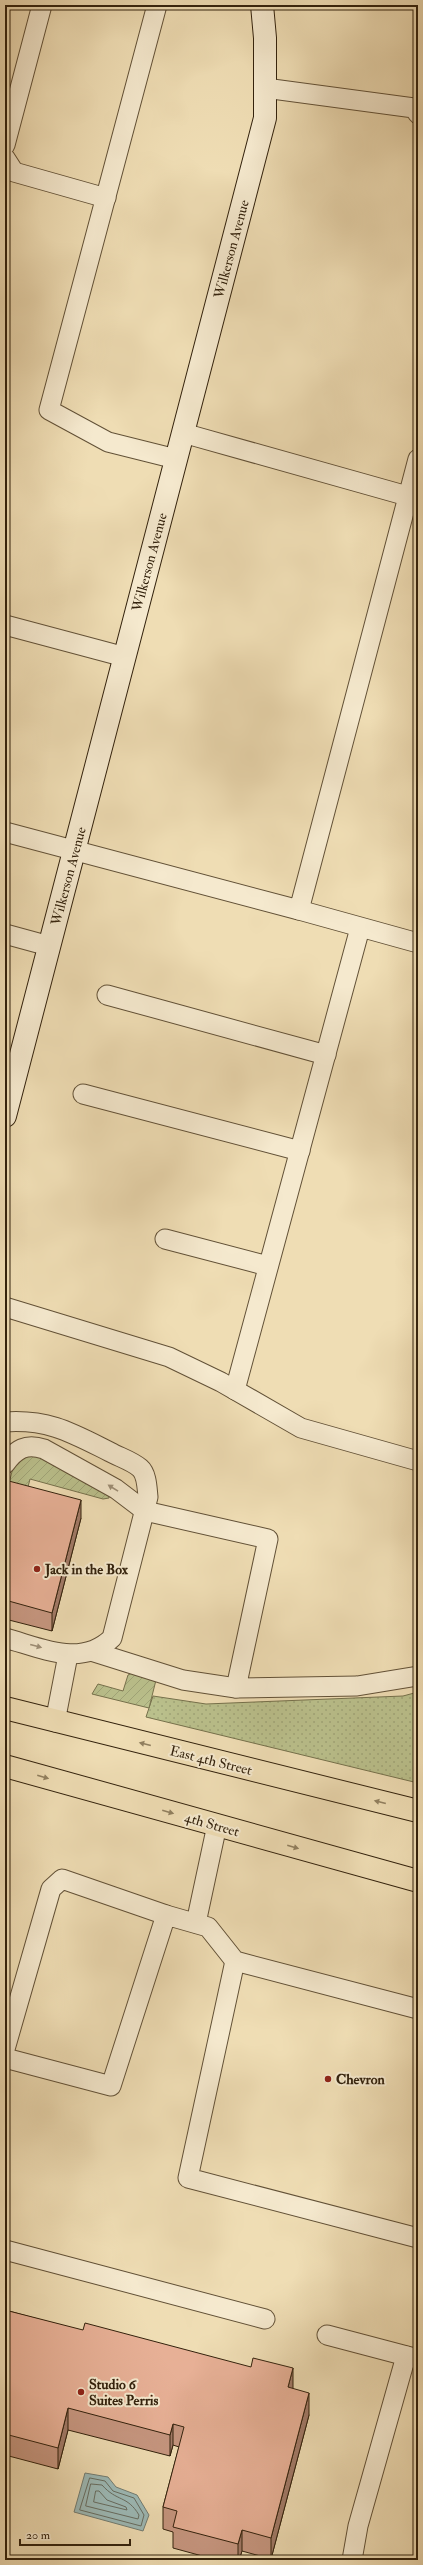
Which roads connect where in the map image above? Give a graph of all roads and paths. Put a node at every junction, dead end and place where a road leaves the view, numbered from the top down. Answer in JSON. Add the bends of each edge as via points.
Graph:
{"nodes":[{"id":1,"x":42,"y":5,"type":"edge"},
{"id":2,"x":157,"y":5,"type":"edge"},
{"id":3,"x":262,"y":5,"type":"edge"},
{"id":4,"x":265,"y":88,"type":"junction"},
{"id":5,"x":418,"y":114,"type":"edge"},
{"id":6,"x":5,"y":145,"type":"edge"},
{"id":7,"x":5,"y":158,"type":"edge"},
{"id":8,"x":106,"y":198,"type":"junction"},
{"id":9,"x":183,"y":434,"type":"junction"},
{"id":10,"x":176,"y":459,"type":"junction"},
{"id":11,"x":418,"y":459,"type":"edge"},
{"id":12,"x":413,"y":498,"type":"edge"},
{"id":13,"x":5,"y":625,"type":"edge"},
{"id":14,"x":125,"y":657,"type":"junction"},
{"id":15,"x":5,"y":832,"type":"edge"},
{"id":16,"x":74,"y":850,"type":"junction"},
{"id":17,"x":299,"y":910,"type":"junction"},
{"id":18,"x":360,"y":928,"type":"junction"},
{"id":19,"x":5,"y":934,"type":"edge"},
{"id":20,"x":418,"y":943,"type":"edge"},
{"id":21,"x":49,"y":946,"type":"junction"},
{"id":22,"x":106,"y":995,"type":"dead end"},
{"id":23,"x":326,"y":1054,"type":"junction"},
{"id":24,"x":83,"y":1094,"type":"dead end"},
{"id":25,"x":5,"y":1116,"type":"edge"},
{"id":26,"x":300,"y":1151,"type":"junction"},
{"id":27,"x":165,"y":1239,"type":"dead end"},
{"id":28,"x":268,"y":1266,"type":"junction"},
{"id":29,"x":5,"y":1307,"type":"edge"},
{"id":30,"x":235,"y":1390,"type":"junction"},
{"id":31,"x":5,"y":1422,"type":"edge"},
{"id":32,"x":418,"y":1461,"type":"edge"},
{"id":33,"x":5,"y":1464,"type":"edge"},
{"id":34,"x":145,"y":1511,"type":"junction"},
{"id":35,"x":5,"y":1638,"type":"edge"},
{"id":36,"x":94,"y":1652,"type":"junction"},
{"id":37,"x":68,"y":1655,"type":"junction"},
{"id":38,"x":418,"y":1676,"type":"edge"},
{"id":39,"x":236,"y":1688,"type":"junction"},
{"id":40,"x":5,"y":1708,"type":"edge"},
{"id":41,"x":55,"y":1722,"type":"junction"},
{"id":42,"x":5,"y":1766,"type":"edge"},
{"id":43,"x":418,"y":1811,"type":"edge"},
{"id":44,"x":217,"y":1825,"type":"junction"},
{"id":45,"x":418,"y":1881,"type":"edge"},
{"id":46,"x":166,"y":1915,"type":"junction"},
{"id":47,"x":196,"y":1924,"type":"junction"},
{"id":48,"x":235,"y":1961,"type":"junction"},
{"id":49,"x":418,"y":2009,"type":"edge"},
{"id":50,"x":5,"y":2049,"type":"edge"},
{"id":51,"x":5,"y":2058,"type":"edge"},
{"id":52,"x":418,"y":2238,"type":"edge"},
{"id":53,"x":5,"y":2250,"type":"edge"},
{"id":54,"x":265,"y":2319,"type":"dead end"},
{"id":55,"x":326,"y":2335,"type":"dead end"},
{"id":56,"x":412,"y":2357,"type":"edge"},
{"id":57,"x":352,"y":2560,"type":"edge"}],
"edges":[{"from":1,"to":6,"type":"lane"},
{"from":2,"to":8,"type":"lane"},
{"from":3,"to":4,"type":"main road","name":"Wilkerson Avenue"},
{"from":4,"to":5,"type":"lane","via":[[414,108]]},
{"from":4,"to":9,"type":"main road","name":"Wilkerson Avenue","via":[[265,118]]},
{"from":7,"to":8,"type":"lane","via":[[14,172]]},
{"from":8,"to":10,"type":"lane","via":[[49,410],[108,442]]},
{"from":9,"to":10,"type":"main road","name":"Wilkerson Avenue"},
{"from":9,"to":12,"type":"lane"},
{"from":10,"to":14,"type":"main road","name":"Wilkerson Avenue"},
{"from":11,"to":12,"type":"lane"},
{"from":12,"to":17,"type":"lane"},
{"from":13,"to":14,"type":"lane"},
{"from":14,"to":16,"type":"main road","name":"Wilkerson Avenue"},
{"from":15,"to":16,"type":"lane"},
{"from":16,"to":17,"type":"lane"},
{"from":16,"to":21,"type":"main road","name":"Wilkerson Avenue"},
{"from":17,"to":18,"type":"lane"},
{"from":18,"to":20,"type":"lane"},
{"from":18,"to":23,"type":"lane"},
{"from":19,"to":21,"type":"lane"},
{"from":21,"to":25,"type":"main road","name":"Wilkerson Avenue"},
{"from":22,"to":23,"type":"lane"},
{"from":23,"to":26,"type":"lane"},
{"from":24,"to":26,"type":"lane"},
{"from":26,"to":28,"type":"lane"},
{"from":27,"to":28,"type":"lane"},
{"from":28,"to":30,"type":"lane"},
{"from":29,"to":30,"type":"lane","via":[[169,1357]]},
{"from":30,"to":32,"type":"lane","via":[[301,1428]]},
{"from":31,"to":34,"type":"lane","via":[[28,1420],[46,1423],[77,1435],[141,1468],[147,1483]]},
{"from":34,"to":33,"type":"lane","one_way":true,"via":[[116,1489],[44,1449],[33,1446],[20,1448]]},
{"from":34,"to":36,"type":"lane","via":[[112,1638]]},
{"from":34,"to":39,"type":"lane","via":[[268,1539]]},
{"from":35,"to":37,"type":"lane","one_way":true},
{"from":36,"to":37,"type":"lane"},
{"from":36,"to":39,"type":"lane","via":[[183,1680]]},
{"from":37,"to":41,"type":"lane"},
{"from":38,"to":39,"type":"lane","via":[[357,1686]]},
{"from":40,"to":41,"type":"main road","name":"East 4th Street"},
{"from":43,"to":41,"type":"main road","name":"East 4th Street","one_way":true},
{"from":42,"to":44,"type":"main road","name":"4th Street","one_way":true},
{"from":44,"to":45,"type":"main road","name":"4th Street","one_way":true},
{"from":44,"to":47,"type":"lane"},
{"from":46,"to":47,"type":"lane"},
{"from":46,"to":50,"type":"lane","via":[[62,1880],[51,1889]]},
{"from":46,"to":51,"type":"lane","via":[[111,2086]]},
{"from":47,"to":48,"type":"lane","via":[[208,1927]]},
{"from":48,"to":49,"type":"lane"},
{"from":48,"to":52,"type":"lane","via":[[188,2178]]},
{"from":53,"to":54,"type":"lane"},
{"from":55,"to":56,"type":"lane"},
{"from":56,"to":57,"type":"lane","via":[[358,2526]]}]}
